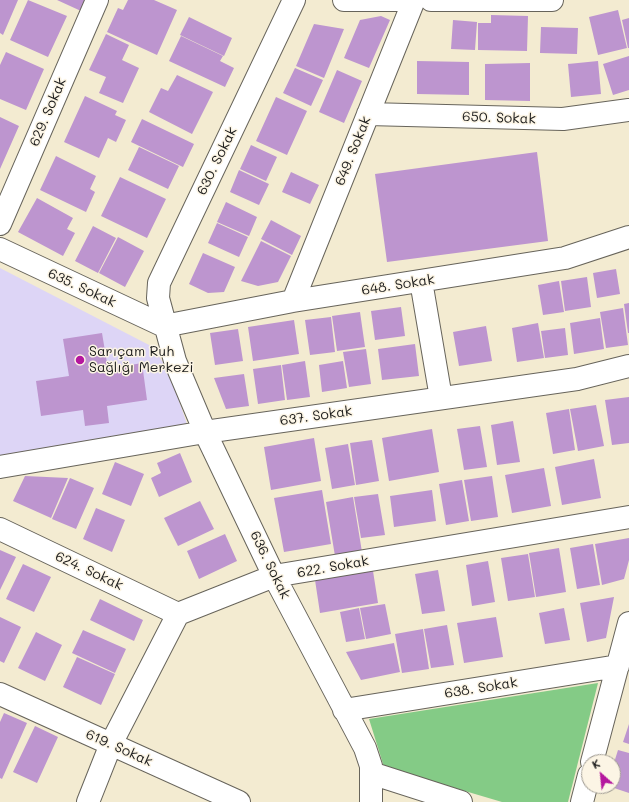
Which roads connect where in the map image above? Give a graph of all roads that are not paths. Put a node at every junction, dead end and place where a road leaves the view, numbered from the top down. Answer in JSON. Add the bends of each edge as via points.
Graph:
{"nodes":[{"id":1,"x":97,"y":0,"type":"edge"},
{"id":2,"x":294,"y":0,"type":"edge"},
{"id":3,"x":344,"y":0,"type":"edge"},
{"id":4,"x":405,"y":0,"type":"edge"},
{"id":5,"x":414,"y":0,"type":"edge"},
{"id":6,"x":431,"y":0,"type":"edge"},
{"id":7,"x":552,"y":0,"type":"edge"},
{"id":8,"x":629,"y":110,"type":"edge"},
{"id":9,"x":368,"y":114,"type":"junction"},
{"id":10,"x":0,"y":224,"type":"edge"},
{"id":11,"x":629,"y":237,"type":"edge"},
{"id":12,"x":0,"y":249,"type":"edge"},
{"id":13,"x":421,"y":281,"type":"junction"},
{"id":14,"x":293,"y":301,"type":"junction"},
{"id":15,"x":164,"y":326,"type":"junction"},
{"id":16,"x":629,"y":366,"type":"edge"},
{"id":17,"x":441,"y":398,"type":"junction"},
{"id":18,"x":205,"y":432,"type":"junction"},
{"id":19,"x":1,"y":469,"type":"edge"},
{"id":20,"x":629,"y":517,"type":"edge"},
{"id":21,"x":0,"y":529,"type":"edge"},
{"id":22,"x":274,"y":576,"type":"junction"},
{"id":23,"x":178,"y":614,"type":"junction"},
{"id":24,"x":629,"y":623,"type":"edge"},
{"id":25,"x":618,"y":666,"type":"junction"},
{"id":26,"x":0,"y":694,"type":"edge"},
{"id":27,"x":344,"y":710,"type":"junction"},
{"id":28,"x":111,"y":744,"type":"junction"},
{"id":29,"x":594,"y":754,"type":"edge"},
{"id":30,"x":371,"y":773,"type":"junction"},
{"id":31,"x":88,"y":802,"type":"edge"},
{"id":32,"x":239,"y":802,"type":"edge"},
{"id":33,"x":371,"y":802,"type":"edge"},
{"id":34,"x":461,"y":802,"type":"edge"}],
"edges":[{"from":1,"to":10,"type":"street","name":"629. Sokak"},
{"from":2,"to":15,"type":"street","name":"630. Sokak","via":[[160,283],[158,298]]},
{"from":3,"to":4,"type":"street"},
{"from":5,"to":9,"type":"street","name":"649. Sokak"},
{"from":6,"to":7,"type":"street"},
{"from":8,"to":9,"type":"street","name":"650. Sokak","via":[[563,119]]},
{"from":9,"to":14,"type":"street","name":"649. Sokak"},
{"from":11,"to":13,"type":"street","name":"648. Sokak","via":[[565,258]]},
{"from":12,"to":15,"type":"street","name":"635. Sokak"},
{"from":13,"to":14,"type":"street","name":"648. Sokak"},
{"from":13,"to":17,"type":"street"},
{"from":14,"to":15,"type":"street","name":"648. Sokak"},
{"from":15,"to":18,"type":"street","name":"636. Sokak","via":[[175,362]]},
{"from":16,"to":17,"type":"street","name":"637. Sokak","via":[[577,379]]},
{"from":17,"to":18,"type":"street","name":"637. Sokak"},
{"from":18,"to":19,"type":"street","name":"637. Sokak"},
{"from":18,"to":22,"type":"street","name":"636. Sokak"},
{"from":20,"to":22,"type":"street","name":"622. Sokak"},
{"from":21,"to":23,"type":"street","name":"624. Sokak"},
{"from":22,"to":23,"type":"street","name":"622. Sokak"},
{"from":22,"to":27,"type":"street","name":"636. Sokak"},
{"from":23,"to":28,"type":"street"},
{"from":24,"to":25,"type":"street"},
{"from":25,"to":27,"type":"street","name":"638. Sokak"},
{"from":25,"to":29,"type":"street"},
{"from":26,"to":28,"type":"street","name":"619. Sokak"},
{"from":27,"to":30,"type":"street","name":"636. Sokak","via":[[370,759]]},
{"from":28,"to":31,"type":"street"},
{"from":28,"to":32,"type":"street","name":"619. Sokak"},
{"from":30,"to":33,"type":"street","name":"636. Sokak"},
{"from":30,"to":34,"type":"street"}]}
